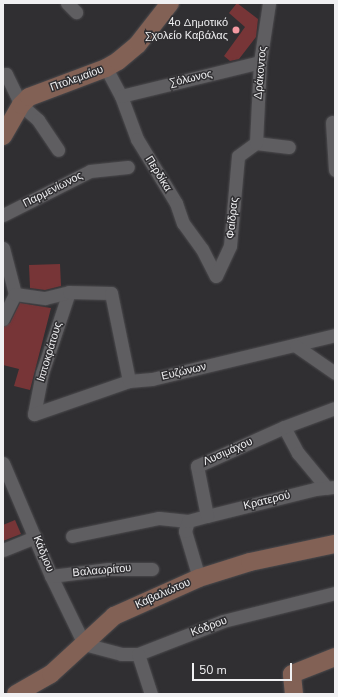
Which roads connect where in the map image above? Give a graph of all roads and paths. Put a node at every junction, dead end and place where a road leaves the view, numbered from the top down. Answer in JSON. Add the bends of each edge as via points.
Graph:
{"nodes":[{"id":1,"x":66,"y":3,"type":"edge"},
{"id":2,"x":170,"y":3,"type":"edge"},
{"id":3,"x":269,"y":3,"type":"edge"},
{"id":4,"x":76,"y":12,"type":"dead end"},
{"id":5,"x":260,"y":62,"type":"junction"},
{"id":6,"x":106,"y":68,"type":"junction"},
{"id":7,"x":3,"y":74,"type":"edge"},
{"id":8,"x":121,"y":96,"type":"junction"},
{"id":9,"x":21,"y":105,"type":"junction"},
{"id":10,"x":332,"y":122,"type":"dead end"},
{"id":11,"x":3,"y":136,"type":"edge"},
{"id":12,"x":256,"y":143,"type":"junction"},
{"id":13,"x":289,"y":147,"type":"dead end"},
{"id":14,"x":58,"y":150,"type":"dead end"},
{"id":15,"x":128,"y":167,"type":"dead end"},
{"id":16,"x":335,"y":170,"type":"edge"},
{"id":17,"x":3,"y":216,"type":"edge"},
{"id":18,"x":3,"y":248,"type":"edge"},
{"id":19,"x":216,"y":276,"type":"joint"},
{"id":20,"x":69,"y":292,"type":"junction"},
{"id":21,"x":15,"y":294,"type":"junction"},
{"id":22,"x":3,"y":316,"type":"edge"},
{"id":23,"x":335,"y":335,"type":"edge"},
{"id":24,"x":296,"y":346,"type":"junction"},
{"id":25,"x":335,"y":373,"type":"edge"},
{"id":26,"x":129,"y":381,"type":"junction"},
{"id":27,"x":335,"y":408,"type":"edge"},
{"id":28,"x":34,"y":414,"type":"joint"},
{"id":29,"x":284,"y":427,"type":"junction"},
{"id":30,"x":3,"y":463,"type":"edge"},
{"id":31,"x":331,"y":487,"type":"edge"},
{"id":32,"x":207,"y":516,"type":"junction"},
{"id":33,"x":188,"y":521,"type":"junction"},
{"id":34,"x":72,"y":536,"type":"dead end"},
{"id":35,"x":36,"y":537,"type":"junction"},
{"id":36,"x":335,"y":544,"type":"edge"},
{"id":37,"x":3,"y":550,"type":"edge"},
{"id":38,"x":152,"y":569,"type":"dead end"},
{"id":39,"x":51,"y":576,"type":"junction"},
{"id":40,"x":200,"y":578,"type":"junction"},
{"id":41,"x":335,"y":593,"type":"edge"},
{"id":42,"x":84,"y":644,"type":"junction"},
{"id":43,"x":138,"y":654,"type":"junction"},
{"id":44,"x":335,"y":657,"type":"edge"},
{"id":45,"x":16,"y":694,"type":"edge"},
{"id":46,"x":151,"y":694,"type":"edge"},
{"id":47,"x":294,"y":694,"type":"edge"}],
"edges":[{"from":1,"to":4,"type":"street"},
{"from":2,"to":6,"type":"street","name":"Πτολεμαίου","via":[[138,44]]},
{"from":3,"to":5,"type":"street","name":"Δράκοντος"},
{"from":5,"to":8,"type":"street","name":"Σόλωνος"},
{"from":5,"to":12,"type":"street","name":"Δράκοντος"},
{"from":6,"to":8,"type":"street","name":"Περδίκα"},
{"from":6,"to":9,"type":"street","name":"Πτολεμαίου","via":[[29,97]]},
{"from":7,"to":9,"type":"street","via":[[6,74]]},
{"from":8,"to":19,"type":"street","name":"Περδίκα","via":[[137,138],[176,203],[183,223],[202,249]]},
{"from":9,"to":11,"type":"street","name":"Πτολεμαίου"},
{"from":9,"to":14,"type":"street","via":[[38,120]]},
{"from":10,"to":16,"type":"street"},
{"from":12,"to":13,"type":"street"},
{"from":12,"to":19,"type":"street","name":"Φαίδρας","via":[[238,156],[230,246]]},
{"from":15,"to":17,"type":"street","name":"Παρμενίωνος","via":[[90,171]]},
{"from":18,"to":21,"type":"street"},
{"from":20,"to":21,"type":"street","via":[[45,298]]},
{"from":20,"to":26,"type":"street","via":[[111,293]]},
{"from":20,"to":28,"type":"street","name":"Ιπποκράτους","via":[[42,373]]},
{"from":21,"to":22,"type":"street"},
{"from":23,"to":24,"type":"street","name":"Ευζώνων"},
{"from":24,"to":25,"type":"street"},
{"from":24,"to":26,"type":"street","name":"Ευζώνων","via":[[152,379]]},
{"from":26,"to":28,"type":"street","name":"Ευζώνων"},
{"from":27,"to":29,"type":"street","name":"Λυσιμάχου"},
{"from":29,"to":31,"type":"street","name":"Κρατερού","via":[[298,453]]},
{"from":29,"to":32,"type":"street","name":"Λυσιμάχου","via":[[197,466]]},
{"from":30,"to":35,"type":"street","name":"Κάδμου"},
{"from":31,"to":32,"type":"street","name":"Κρατερού"},
{"from":32,"to":33,"type":"street"},
{"from":33,"to":34,"type":"street","via":[[159,518]]},
{"from":33,"to":40,"type":"street","via":[[185,531]]},
{"from":35,"to":37,"type":"street"},
{"from":35,"to":39,"type":"street","name":"Κάδμου"},
{"from":36,"to":40,"type":"street","name":"Καβαλιώτου","via":[[250,562]]},
{"from":38,"to":39,"type":"street","name":"Βαλαωρίτου","via":[[109,569]]},
{"from":39,"to":42,"type":"street","name":"Κάδμου"},
{"from":40,"to":42,"type":"street","name":"Καβαλιώτου","via":[[114,616]]},
{"from":41,"to":43,"type":"street","name":"Κόδρου","via":[[223,621]]},
{"from":42,"to":43,"type":"street","name":"Κόδρου","via":[[121,654]]},
{"from":42,"to":45,"type":"street","name":"Καβαλιώτου","via":[[51,674]]},
{"from":43,"to":46,"type":"street"},
{"from":44,"to":47,"type":"street","via":[[292,674]]}]}
